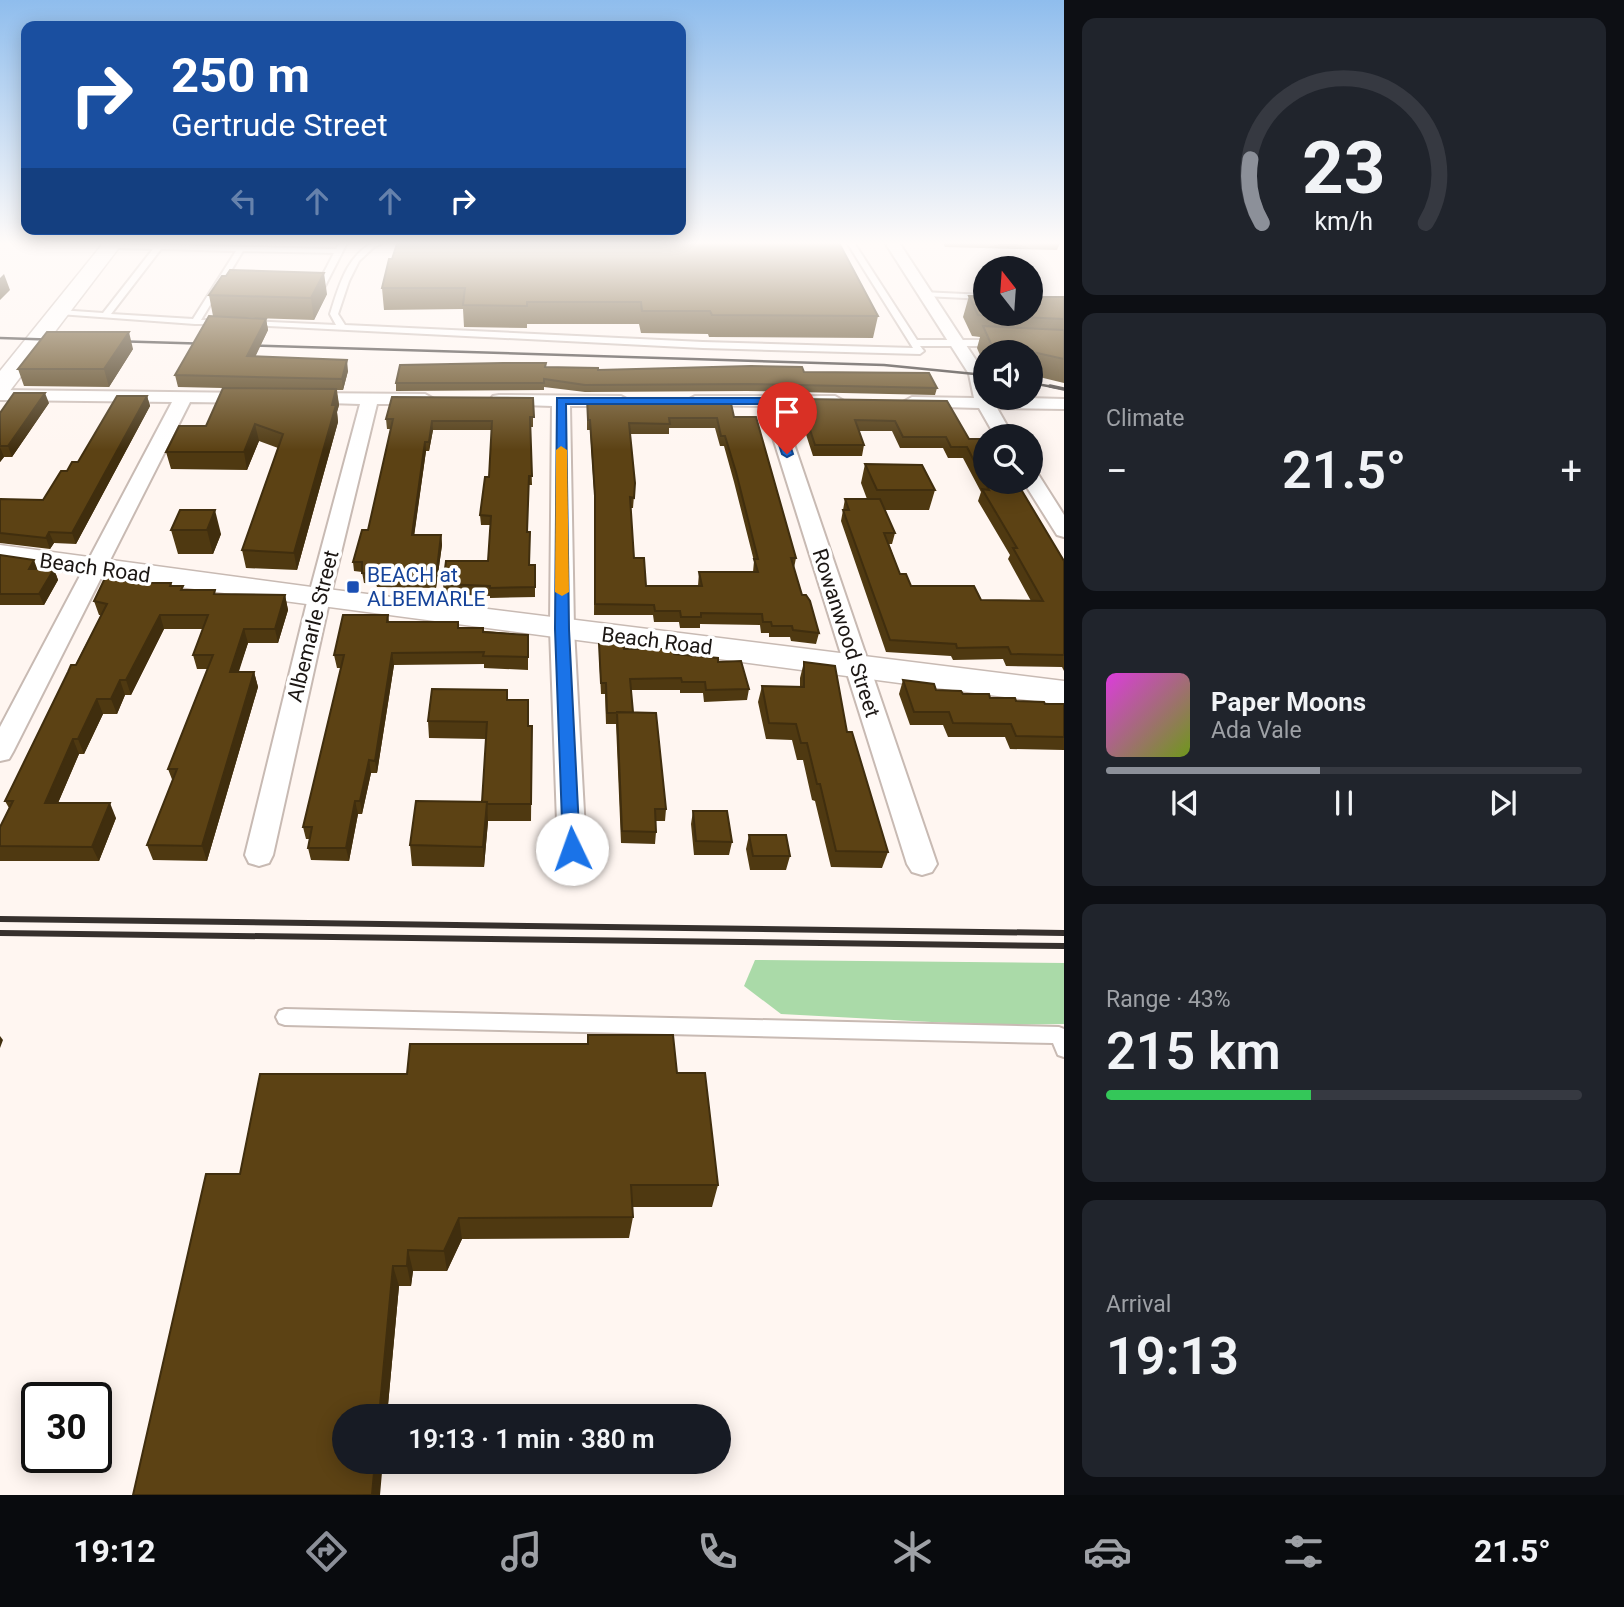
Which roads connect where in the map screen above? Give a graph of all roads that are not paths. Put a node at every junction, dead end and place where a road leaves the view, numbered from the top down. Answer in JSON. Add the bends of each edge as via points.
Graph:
{"nodes":[{"id":1,"x":109,"y":311,"type":"edge"},
{"id":2,"x":201,"y":311,"type":"edge"},
{"id":3,"x":335,"y":311,"type":"edge"},
{"id":4,"x":894,"y":311,"type":"edge"},
{"id":5,"x":936,"y":311,"type":"edge"},
{"id":6,"x":59,"y":312,"type":"joint"},
{"id":7,"x":105,"y":316,"type":"junction"},
{"id":8,"x":195,"y":321,"type":"junction"},
{"id":9,"x":341,"y":326,"type":"junction"},
{"id":10,"x":956,"y":341,"type":"junction"},
{"id":11,"x":973,"y":342,"type":"edge"},
{"id":12,"x":914,"y":343,"type":"junction"},
{"id":13,"x":973,"y":368,"type":"edge"},
{"id":14,"x":0,"y":387,"type":"edge"},
{"id":15,"x":0,"y":395,"type":"edge"},
{"id":16,"x":184,"y":397,"type":"junction"},
{"id":17,"x":370,"y":398,"type":"junction"},
{"id":18,"x":438,"y":399,"type":"edge"},
{"id":19,"x":479,"y":400,"type":"edge"},
{"id":20,"x":561,"y":401,"type":"junction"},
{"id":21,"x":645,"y":401,"type":"edge"},
{"id":22,"x":673,"y":401,"type":"edge"},
{"id":23,"x":770,"y":401,"type":"junction"},
{"id":24,"x":850,"y":401,"type":"edge"},
{"id":25,"x":891,"y":402,"type":"edge"},
{"id":26,"x":973,"y":402,"type":"edge"},
{"id":27,"x":1043,"y":403,"type":"edge"},
{"id":28,"x":1064,"y":404,"type":"edge"},
{"id":29,"x":1041,"y":494,"type":"edge"},
{"id":30,"x":1064,"y":531,"type":"edge"},
{"id":31,"x":0,"y":554,"type":"edge"},
{"id":32,"x":94,"y":568,"type":"junction"},
{"id":33,"x":319,"y":598,"type":"junction"},
{"id":34,"x":562,"y":629,"type":"junction"},
{"id":35,"x":856,"y":666,"type":"junction"},
{"id":36,"x":1064,"y":693,"type":"edge"},
{"id":37,"x":0,"y":752,"type":"edge"},
{"id":38,"x":572,"y":849,"type":"dead end"},
{"id":39,"x":259,"y":855,"type":"dead end"},
{"id":40,"x":922,"y":864,"type":"dead end"},
{"id":41,"x":285,"y":1017,"type":"dead end"},
{"id":42,"x":1064,"y":1049,"type":"edge"}],
"edges":[{"from":1,"to":7,"type":"lane"},
{"from":2,"to":8,"type":"lane"},
{"from":3,"to":9,"type":"lane"},
{"from":4,"to":12,"type":"lane"},
{"from":5,"to":10,"type":"street"},
{"from":6,"to":7,"type":"lane"},
{"from":6,"to":14,"type":"street"},
{"from":7,"to":8,"type":"lane"},
{"from":8,"to":9,"type":"lane"},
{"from":9,"to":12,"type":"lane","via":[[920,351]]},
{"from":10,"to":11,"type":"lane"},
{"from":10,"to":12,"type":"lane"},
{"from":10,"to":13,"type":"street"},
{"from":15,"to":16,"type":"street"},
{"from":16,"to":17,"type":"street"},
{"from":16,"to":32,"type":"street"},
{"from":17,"to":18,"type":"street"},
{"from":17,"to":33,"type":"street","name":"Albemarle Street"},
{"from":19,"to":20,"type":"street"},
{"from":20,"to":21,"type":"street"},
{"from":20,"to":34,"type":"street"},
{"from":22,"to":23,"type":"street"},
{"from":23,"to":24,"type":"street"},
{"from":23,"to":35,"type":"street","name":"Rowanwood Street"},
{"from":25,"to":26,"type":"street"},
{"from":27,"to":28,"type":"street"},
{"from":29,"to":30,"type":"street"},
{"from":31,"to":32,"type":"street","name":"Beach Road"},
{"from":32,"to":33,"type":"street","name":"Beach Road"},
{"from":32,"to":37,"type":"street"},
{"from":33,"to":34,"type":"street","name":"Beach Road"},
{"from":33,"to":39,"type":"street","name":"Albemarle Street"},
{"from":34,"to":35,"type":"street","name":"Beach Road"},
{"from":34,"to":38,"type":"street"},
{"from":35,"to":36,"type":"street","name":"Beach Road"},
{"from":35,"to":40,"type":"street","name":"Rowanwood Street"},
{"from":41,"to":42,"type":"lane","via":[[1059,1035]]}]}
